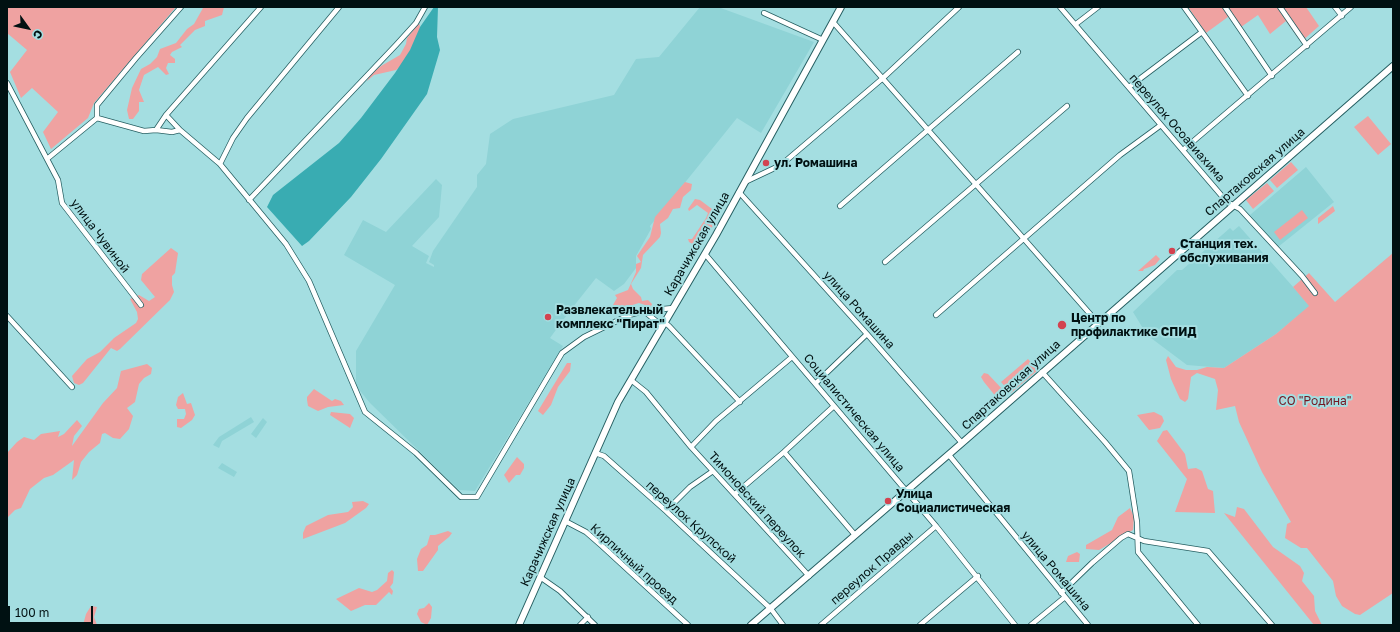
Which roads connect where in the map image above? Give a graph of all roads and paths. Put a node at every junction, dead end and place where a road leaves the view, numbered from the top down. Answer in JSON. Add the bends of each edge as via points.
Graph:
{"nodes":[{"id":1,"x":181,"y":7,"type":"edge"},
{"id":2,"x":261,"y":7,"type":"edge"},
{"id":3,"x":339,"y":7,"type":"edge"},
{"id":4,"x":841,"y":7,"type":"edge"},
{"id":5,"x":959,"y":7,"type":"edge"},
{"id":6,"x":1060,"y":7,"type":"edge"},
{"id":7,"x":1098,"y":7,"type":"edge"},
{"id":8,"x":1184,"y":7,"type":"edge"},
{"id":9,"x":1225,"y":7,"type":"edge"},
{"id":10,"x":1280,"y":7,"type":"edge"},
{"id":11,"x":1335,"y":7,"type":"edge"},
{"id":12,"x":1351,"y":7,"type":"edge"},
{"id":13,"x":424,"y":8,"type":"edge"},
{"id":14,"x":764,"y":13,"type":"dead end"},
{"id":15,"x":1342,"y":16,"type":"junction"},
{"id":16,"x":833,"y":22,"type":"junction"},
{"id":17,"x":1076,"y":24,"type":"junction"},
{"id":18,"x":1202,"y":32,"type":"junction"},
{"id":19,"x":824,"y":40,"type":"junction"},
{"id":20,"x":1307,"y":46,"type":"junction"},
{"id":21,"x":1018,"y":52,"type":"dead end"},
{"id":22,"x":1393,"y":66,"type":"edge"},
{"id":23,"x":1272,"y":76,"type":"junction"},
{"id":24,"x":882,"y":78,"type":"junction"},
{"id":25,"x":7,"y":83,"type":"edge"},
{"id":26,"x":1129,"y":87,"type":"junction"},
{"id":27,"x":8,"y":89,"type":"edge"},
{"id":28,"x":1248,"y":96,"type":"junction"},
{"id":29,"x":1067,"y":106,"type":"dead end"},
{"id":30,"x":166,"y":115,"type":"junction"},
{"id":31,"x":97,"y":118,"type":"junction"},
{"id":32,"x":1161,"y":125,"type":"junction"},
{"id":33,"x":156,"y":130,"type":"junction"},
{"id":34,"x":180,"y":130,"type":"junction"},
{"id":35,"x":928,"y":130,"type":"junction"},
{"id":36,"x":1183,"y":150,"type":"junction"},
{"id":37,"x":47,"y":159,"type":"junction"},
{"id":38,"x":220,"y":164,"type":"junction"},
{"id":39,"x":745,"y":182,"type":"junction"},
{"id":40,"x":975,"y":184,"type":"junction"},
{"id":41,"x":739,"y":192,"type":"junction"},
{"id":42,"x":249,"y":200,"type":"junction"},
{"id":43,"x":840,"y":206,"type":"dead end"},
{"id":44,"x":1234,"y":206,"type":"junction"},
{"id":45,"x":1024,"y":241,"type":"junction"},
{"id":46,"x":705,"y":254,"type":"junction"},
{"id":47,"x":885,"y":262,"type":"dead end"},
{"id":48,"x":1315,"y":293,"type":"dead end"},
{"id":49,"x":141,"y":305,"type":"dead end"},
{"id":50,"x":673,"y":308,"type":"junction"},
{"id":51,"x":644,"y":311,"type":"junction"},
{"id":52,"x":936,"y":315,"type":"dead end"},
{"id":53,"x":7,"y":316,"type":"edge"},
{"id":54,"x":663,"y":324,"type":"junction"},
{"id":55,"x":1098,"y":324,"type":"junction"},
{"id":56,"x":868,"y":334,"type":"junction"},
{"id":57,"x":792,"y":357,"type":"junction"},
{"id":58,"x":1042,"y":372,"type":"junction"},
{"id":59,"x":631,"y":380,"type":"junction"},
{"id":60,"x":816,"y":383,"type":"junction"},
{"id":61,"x":72,"y":387,"type":"dead end"},
{"id":62,"x":740,"y":402,"type":"junction"},
{"id":63,"x":834,"y":406,"type":"junction"},
{"id":64,"x":962,"y":443,"type":"junction"},
{"id":65,"x":691,"y":447,"type":"junction"},
{"id":66,"x":784,"y":452,"type":"junction"},
{"id":67,"x":595,"y":453,"type":"junction"},
{"id":68,"x":949,"y":455,"type":"junction"},
{"id":69,"x":713,"y":471,"type":"junction"},
{"id":70,"x":906,"y":491,"type":"junction"},
{"id":71,"x":735,"y":494,"type":"junction"},
{"id":72,"x":666,"y":511,"type":"junction"},
{"id":73,"x":565,"y":521,"type":"junction"},
{"id":74,"x":936,"y":526,"type":"junction"},
{"id":75,"x":855,"y":535,"type":"junction"},
{"id":76,"x":1137,"y":537,"type":"junction"},
{"id":77,"x":809,"y":576,"type":"junction"},
{"id":78,"x":978,"y":576,"type":"junction"},
{"id":79,"x":540,"y":577,"type":"junction"},
{"id":80,"x":1061,"y":593,"type":"junction"},
{"id":81,"x":1065,"y":597,"type":"junction"},
{"id":82,"x":771,"y":609,"type":"junction"},
{"id":83,"x":588,"y":617,"type":"junction"},
{"id":84,"x":519,"y":625,"type":"edge"},
{"id":85,"x":580,"y":625,"type":"edge"},
{"id":86,"x":595,"y":625,"type":"edge"},
{"id":87,"x":688,"y":625,"type":"edge"},
{"id":88,"x":751,"y":625,"type":"edge"},
{"id":89,"x":783,"y":625,"type":"edge"},
{"id":90,"x":821,"y":625,"type":"edge"},
{"id":91,"x":920,"y":625,"type":"edge"},
{"id":92,"x":1015,"y":625,"type":"edge"},
{"id":93,"x":1031,"y":625,"type":"edge"},
{"id":94,"x":1088,"y":625,"type":"edge"},
{"id":95,"x":1198,"y":625,"type":"edge"},
{"id":96,"x":1272,"y":625,"type":"edge"}],
"edges":[{"from":1,"to":31,"type":"street","via":[[97,105]]},
{"from":2,"to":30,"type":"street"},
{"from":3,"to":38,"type":"street","via":[[247,118]]},
{"from":4,"to":16,"type":"street","name":"Карачижская улица"},
{"from":5,"to":24,"type":"street"},
{"from":6,"to":17,"type":"street","name":"переулок Осоавиахима"},
{"from":7,"to":17,"type":"street"},
{"from":8,"to":18,"type":"street"},
{"from":9,"to":23,"type":"street"},
{"from":10,"to":20,"type":"street"},
{"from":11,"to":15,"type":"street"},
{"from":12,"to":15,"type":"street"},
{"from":13,"to":42,"type":"street","via":[[416,23],[396,45]]},
{"from":14,"to":19,"type":"street"},
{"from":15,"to":20,"type":"street"},
{"from":16,"to":19,"type":"street","name":"Карачижская улица"},
{"from":16,"to":24,"type":"street"},
{"from":17,"to":26,"type":"street","name":"переулок Осоавиахима"},
{"from":18,"to":26,"type":"street"},
{"from":18,"to":28,"type":"street"},
{"from":19,"to":39,"type":"street","name":"Карачижская улица"},
{"from":20,"to":23,"type":"street"},
{"from":21,"to":35,"type":"street"},
{"from":22,"to":44,"type":"street","name":"Спартаковская улица"},
{"from":23,"to":28,"type":"street"},
{"from":24,"to":35,"type":"street"},
{"from":24,"to":39,"type":"street","via":[[781,165]]},
{"from":25,"to":27,"type":"street","name":"улица Чувиной"},
{"from":26,"to":32,"type":"street","name":"переулок Осоавиахима"},
{"from":27,"to":37,"type":"street","name":"улица Чувиной"},
{"from":28,"to":36,"type":"street"},
{"from":29,"to":40,"type":"street"},
{"from":30,"to":33,"type":"street"},
{"from":30,"to":34,"type":"street"},
{"from":31,"to":33,"type":"street","via":[[144,131]]},
{"from":31,"to":37,"type":"street"},
{"from":32,"to":36,"type":"street","name":"переулок Осоавиахима"},
{"from":32,"to":45,"type":"street","via":[[1120,155]]},
{"from":33,"to":34,"type":"street"},
{"from":34,"to":38,"type":"street"},
{"from":35,"to":40,"type":"street"},
{"from":35,"to":43,"type":"street"},
{"from":36,"to":44,"type":"street","name":"переулок Осоавиахима","via":[[1227,202]]},
{"from":37,"to":49,"type":"street","name":"улица Чувиной","via":[[58,180],[62,203]]},
{"from":38,"to":42,"type":"street"},
{"from":39,"to":41,"type":"street","name":"Карачижская улица"},
{"from":40,"to":45,"type":"street"},
{"from":40,"to":47,"type":"street"},
{"from":41,"to":46,"type":"street","name":"Карачижская улица"},
{"from":41,"to":56,"type":"street","name":"улица Ромашина"},
{"from":42,"to":51,"type":"street","via":[[286,244],[309,281],[365,412],[416,453],[462,497],[478,496],[562,353],[584,337],[629,315]]},
{"from":44,"to":48,"type":"street","name":"переулок Осоавиахима","via":[[1240,209]]},
{"from":44,"to":55,"type":"street","name":"Спартаковская улица"},
{"from":45,"to":52,"type":"street"},
{"from":45,"to":55,"type":"street"},
{"from":46,"to":50,"type":"street","name":"Карачижская улица"},
{"from":46,"to":57,"type":"street","name":"Социалистическая улица"},
{"from":50,"to":51,"type":"street"},
{"from":50,"to":54,"type":"street","name":"Карачижская улица"},
{"from":51,"to":54,"type":"street"},
{"from":53,"to":61,"type":"street"},
{"from":54,"to":59,"type":"street","name":"Карачижская улица"},
{"from":54,"to":62,"type":"street","via":[[669,326]]},
{"from":55,"to":58,"type":"street","name":"Спартаковская улица"},
{"from":56,"to":60,"type":"street"},
{"from":56,"to":64,"type":"street","name":"улица Ромашина"},
{"from":57,"to":60,"type":"street","name":"Социалистическая улица"},
{"from":57,"to":62,"type":"street"},
{"from":58,"to":64,"type":"street","name":"Спартаковская улица"},
{"from":58,"to":76,"type":"street","via":[[1129,471]]},
{"from":59,"to":65,"type":"street","name":"Тимоновский переулок","via":[[646,392]]},
{"from":59,"to":67,"type":"street","name":"Карачижская улица"},
{"from":60,"to":63,"type":"street","name":"Социалистическая улица"},
{"from":62,"to":65,"type":"street","via":[[716,421]]},
{"from":63,"to":66,"type":"street"},
{"from":63,"to":70,"type":"street","name":"Социалистическая улица"},
{"from":64,"to":68,"type":"street","name":"Спартаковская улица"},
{"from":65,"to":69,"type":"street","name":"Тимоновский переулок"},
{"from":66,"to":71,"type":"street"},
{"from":66,"to":75,"type":"street"},
{"from":67,"to":72,"type":"street","name":"переулок Крупской","via":[[604,456]]},
{"from":67,"to":73,"type":"street","name":"Карачижская улица"},
{"from":68,"to":70,"type":"street","name":"Спартаковская улица"},
{"from":68,"to":80,"type":"street","name":"улица Ромашина"},
{"from":69,"to":71,"type":"street","name":"Тимоновский переулок"},
{"from":69,"to":72,"type":"street","via":[[690,487]]},
{"from":70,"to":74,"type":"street","name":"Социалистическая улица"},
{"from":70,"to":75,"type":"street","name":"Спартаковская улица"},
{"from":71,"to":77,"type":"street","name":"Тимоновский переулок"},
{"from":72,"to":82,"type":"street","name":"переулок Крупской"},
{"from":73,"to":79,"type":"street","name":"Карачижская улица"},
{"from":73,"to":87,"type":"street","name":"Кирпичный проезд","via":[[586,532]]},
{"from":74,"to":78,"type":"street","name":"Социалистическая улица"},
{"from":74,"to":90,"type":"street","name":"переулок Правды"},
{"from":75,"to":77,"type":"street","name":"Спартаковская улица"},
{"from":76,"to":80,"type":"street","via":[[1128,534],[1121,538]]},
{"from":76,"to":95,"type":"street","via":[[1138,552]]},
{"from":76,"to":96,"type":"street","via":[[1144,541],[1208,551]]},
{"from":77,"to":82,"type":"street","name":"Спартаковская улица"},
{"from":78,"to":91,"type":"street"},
{"from":78,"to":92,"type":"street","name":"Социалистическая улица"},
{"from":79,"to":83,"type":"street","via":[[560,591]]},
{"from":79,"to":84,"type":"street","name":"Карачижская улица"},
{"from":80,"to":81,"type":"street","name":"улица Ромашина"},
{"from":81,"to":93,"type":"street"},
{"from":81,"to":94,"type":"street","name":"улица Ромашина"},
{"from":82,"to":88,"type":"street","name":"Спартаковская улица"},
{"from":82,"to":89,"type":"street","name":"переулок Крупской"},
{"from":83,"to":85,"type":"street"},
{"from":83,"to":86,"type":"street"}]}
